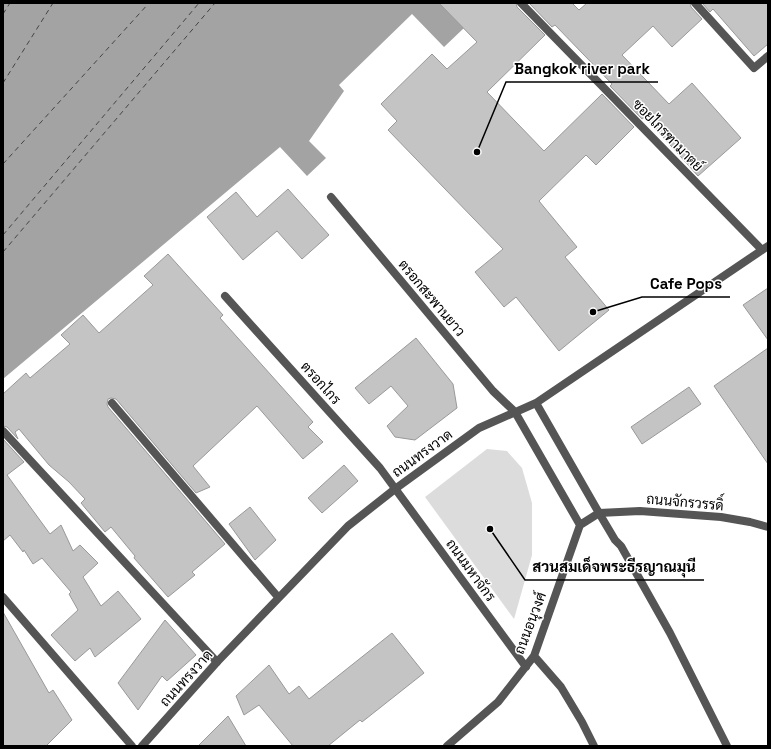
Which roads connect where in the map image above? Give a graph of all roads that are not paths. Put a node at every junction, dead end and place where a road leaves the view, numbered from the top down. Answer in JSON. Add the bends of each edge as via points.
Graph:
{"nodes":[{"id":1,"x":521,"y":3,"type":"edge"},
{"id":2,"x":695,"y":3,"type":"edge"},
{"id":3,"x":768,"y":56,"type":"edge"},
{"id":4,"x":331,"y":197,"type":"dead end"},
{"id":5,"x":765,"y":248,"type":"edge"},
{"id":6,"x":226,"y":296,"type":"dead end"},
{"id":7,"x":536,"y":403,"type":"junction"},
{"id":8,"x":112,"y":404,"type":"dead end"},
{"id":9,"x":515,"y":412,"type":"junction"},
{"id":10,"x":3,"y":431,"type":"edge"},
{"id":11,"x":395,"y":489,"type":"junction"},
{"id":12,"x":599,"y":513,"type":"junction"},
{"id":13,"x":580,"y":525,"type":"junction"},
{"id":14,"x":768,"y":527,"type":"edge"},
{"id":15,"x":3,"y":597,"type":"edge"},
{"id":16,"x":278,"y":597,"type":"junction"},
{"id":17,"x":534,"y":656,"type":"junction"},
{"id":18,"x":217,"y":662,"type":"junction"},
{"id":19,"x":526,"y":667,"type":"junction"},
{"id":20,"x":132,"y":746,"type":"edge"},
{"id":21,"x":142,"y":746,"type":"edge"},
{"id":22,"x":447,"y":746,"type":"edge"},
{"id":23,"x":594,"y":746,"type":"edge"},
{"id":24,"x":727,"y":746,"type":"edge"}],
"edges":[{"from":1,"to":5,"type":"street","name":"ซอยไกรฑามาตย์"},
{"from":2,"to":3,"type":"street","via":[[754,68]]},
{"from":4,"to":9,"type":"street","name":"ตรอกสะพานยาว","via":[[493,391]]},
{"from":5,"to":7,"type":"street","name":"ถนนทรงวาด"},
{"from":6,"to":11,"type":"street","name":"ตรอกไกร","via":[[380,468]]},
{"from":7,"to":9,"type":"street","name":"ถนนทรงวาด"},
{"from":7,"to":12,"type":"street"},
{"from":8,"to":16,"type":"street"},
{"from":9,"to":11,"type":"street","name":"ถนนทรงวาด","via":[[479,428]]},
{"from":9,"to":13,"type":"street","name":"ตรอกสะพานยาว"},
{"from":10,"to":18,"type":"street"},
{"from":11,"to":16,"type":"street","name":"ถนนทรงวาด","via":[[348,526]]},
{"from":11,"to":19,"type":"street","name":"ถนนมหาจักร"},
{"from":12,"to":13,"type":"street"},
{"from":12,"to":14,"type":"street","name":"ถนนจักรวรรดิ์","via":[[640,510],[683,513],[722,517]]},
{"from":12,"to":24,"type":"street","via":[[621,546],[670,633]]},
{"from":13,"to":17,"type":"street","name":"ถนนอนุวงศ์"},
{"from":15,"to":20,"type":"street"},
{"from":16,"to":18,"type":"street","name":"ถนนทรงวาด"},
{"from":17,"to":19,"type":"street","name":"ถนนอนุวงศ์"},
{"from":17,"to":23,"type":"street","via":[[561,687]]},
{"from":18,"to":21,"type":"street","name":"ถนนทรงวาด"},
{"from":19,"to":22,"type":"street","name":"ถนนอนุวงศ์","via":[[498,702]]}]}
